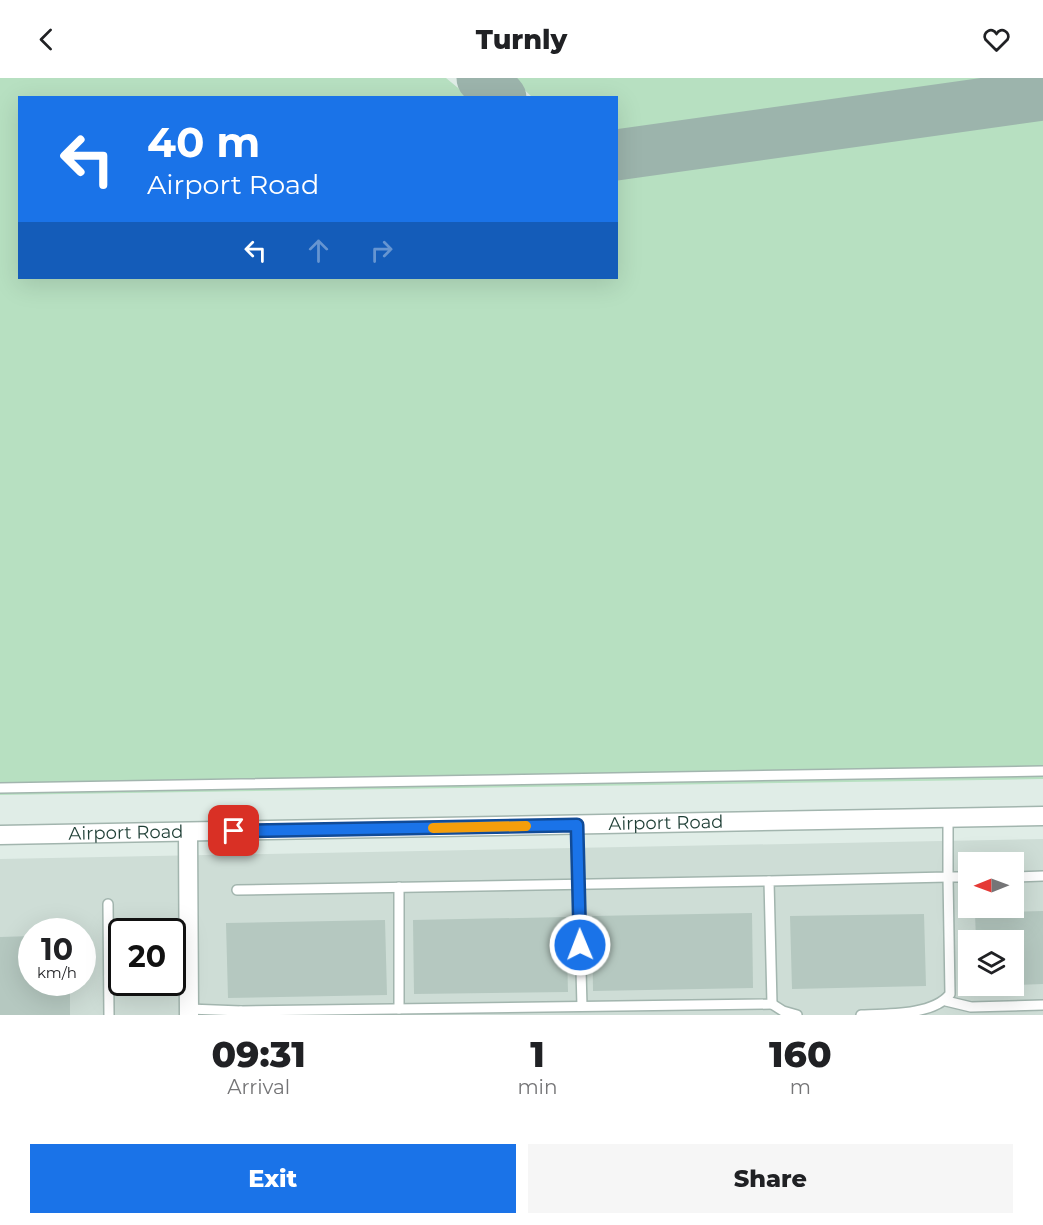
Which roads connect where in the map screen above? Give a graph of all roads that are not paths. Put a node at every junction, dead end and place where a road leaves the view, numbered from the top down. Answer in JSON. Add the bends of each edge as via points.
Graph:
{"nodes":[{"id":1,"x":1043,"y":771,"type":"edge"},
{"id":2,"x":0,"y":788,"type":"edge"},
{"id":3,"x":1043,"y":816,"type":"edge"},
{"id":4,"x":948,"y":818,"type":"junction"},
{"id":5,"x":577,"y":825,"type":"junction"},
{"id":6,"x":188,"y":832,"type":"junction"},
{"id":7,"x":0,"y":835,"type":"edge"},
{"id":8,"x":1043,"y":876,"type":"edge"},
{"id":9,"x":948,"y":877,"type":"junction"},
{"id":10,"x":958,"y":877,"type":"edge"},
{"id":11,"x":1024,"y":877,"type":"edge"},
{"id":12,"x":769,"y":881,"type":"junction"},
{"id":13,"x":579,"y":884,"type":"junction"},
{"id":14,"x":399,"y":887,"type":"junction"},
{"id":15,"x":237,"y":890,"type":"dead end"},
{"id":16,"x":108,"y":904,"type":"dead end"},
{"id":17,"x":108,"y":918,"type":"edge"},
{"id":18,"x":184,"y":918,"type":"edge"},
{"id":19,"x":109,"y":996,"type":"edge"},
{"id":20,"x":186,"y":996,"type":"edge"},
{"id":21,"x":946,"y":1000,"type":"junction"},
{"id":22,"x":772,"y":1004,"type":"junction"},
{"id":23,"x":1043,"y":1005,"type":"edge"},
{"id":24,"x":582,"y":1006,"type":"junction"},
{"id":25,"x":399,"y":1009,"type":"junction"},
{"id":26,"x":189,"y":1012,"type":"edge"},
{"id":27,"x":241,"y":1013,"type":"edge"},
{"id":28,"x":109,"y":1015,"type":"edge"},
{"id":29,"x":797,"y":1015,"type":"edge"},
{"id":30,"x":861,"y":1015,"type":"edge"}],
"edges":[{"from":1,"to":2,"type":"lane"},
{"from":3,"to":4,"type":"street","name":"Airport Road"},
{"from":4,"to":5,"type":"street","name":"Airport Road"},
{"from":4,"to":9,"type":"lane"},
{"from":5,"to":6,"type":"street","name":"Airport Road"},
{"from":5,"to":13,"type":"lane"},
{"from":6,"to":7,"type":"street","name":"Airport Road"},
{"from":6,"to":18,"type":"street"},
{"from":8,"to":11,"type":"lane"},
{"from":9,"to":10,"type":"lane"},
{"from":9,"to":12,"type":"lane"},
{"from":9,"to":21,"type":"lane","via":[[950,994]]},
{"from":12,"to":13,"type":"lane"},
{"from":12,"to":22,"type":"lane"},
{"from":13,"to":14,"type":"lane"},
{"from":13,"to":24,"type":"lane"},
{"from":14,"to":15,"type":"lane"},
{"from":14,"to":25,"type":"lane"},
{"from":16,"to":17,"type":"lane"},
{"from":19,"to":28,"type":"lane"},
{"from":20,"to":26,"type":"street"},
{"from":21,"to":23,"type":"lane","via":[[970,1007]]},
{"from":21,"to":30,"type":"lane","via":[[932,1011]]},
{"from":22,"to":24,"type":"lane"},
{"from":22,"to":29,"type":"lane"},
{"from":24,"to":25,"type":"lane"},
{"from":25,"to":27,"type":"lane"},
{"from":26,"to":27,"type":"lane"}]}
